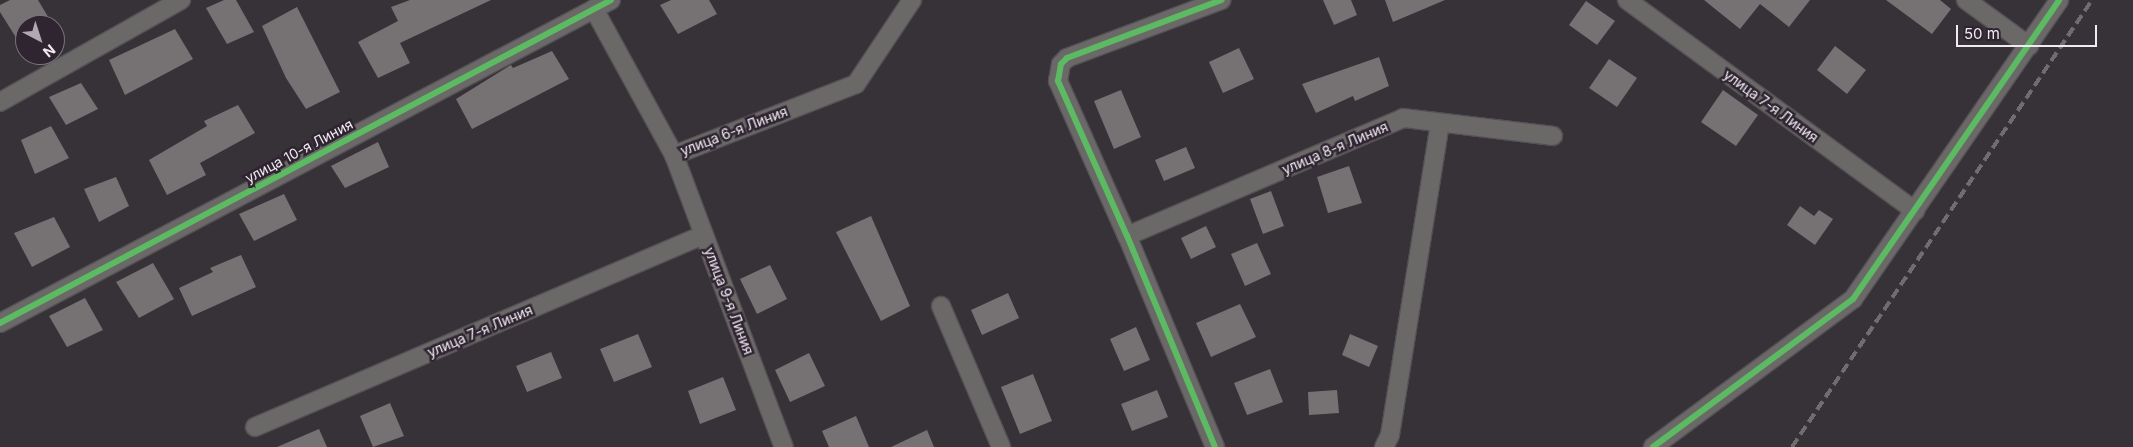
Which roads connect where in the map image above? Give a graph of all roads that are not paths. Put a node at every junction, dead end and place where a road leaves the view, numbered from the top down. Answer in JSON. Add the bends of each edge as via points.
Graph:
{"nodes":[{"id":1,"x":181,"y":0,"type":"edge"},
{"id":2,"x":611,"y":0,"type":"edge"},
{"id":3,"x":912,"y":0,"type":"edge"},
{"id":4,"x":1222,"y":0,"type":"edge"},
{"id":5,"x":1627,"y":0,"type":"edge"},
{"id":6,"x":1966,"y":0,"type":"edge"},
{"id":7,"x":2059,"y":0,"type":"edge"},
{"id":8,"x":594,"y":9,"type":"junction"},
{"id":9,"x":2029,"y":46,"type":"junction"},
{"id":10,"x":0,"y":102,"type":"edge"},
{"id":11,"x":1440,"y":123,"type":"junction"},
{"id":12,"x":1553,"y":136,"type":"dead end"},
{"id":13,"x":674,"y":155,"type":"junction"},
{"id":14,"x":1915,"y":211,"type":"junction"},
{"id":15,"x":704,"y":235,"type":"junction"},
{"id":16,"x":1127,"y":236,"type":"junction"},
{"id":17,"x":941,"y":306,"type":"dead end"},
{"id":18,"x":0,"y":324,"type":"edge"},
{"id":19,"x":255,"y":427,"type":"dead end"},
{"id":20,"x":1210,"y":446,"type":"edge"},
{"id":21,"x":784,"y":447,"type":"edge"},
{"id":22,"x":1001,"y":447,"type":"edge"},
{"id":23,"x":1384,"y":447,"type":"edge"},
{"id":24,"x":1653,"y":447,"type":"edge"}],
"edges":[{"from":1,"to":10,"type":"street"},
{"from":2,"to":8,"type":"street","name":"улица 10-я Линия"},
{"from":3,"to":13,"type":"street","name":"улица 6-я Линия","via":[[856,84]]},
{"from":4,"to":16,"type":"street","via":[[1068,58],[1061,64],[1060,90]]},
{"from":5,"to":14,"type":"street","name":"улица 7-я Линия"},
{"from":6,"to":9,"type":"street"},
{"from":7,"to":9,"type":"street"},
{"from":8,"to":13,"type":"street","name":"улица 6-я Линия"},
{"from":8,"to":18,"type":"street","name":"улица 10-я Линия"},
{"from":9,"to":14,"type":"street"},
{"from":11,"to":12,"type":"street","name":"улица 8-я Линия"},
{"from":11,"to":16,"type":"street","name":"улица 8-я Линия","via":[[1403,118]]},
{"from":11,"to":23,"type":"street","via":[[1390,435]]},
{"from":13,"to":15,"type":"street","name":"улица 9-я Линия"},
{"from":14,"to":24,"type":"street","via":[[1853,299]]},
{"from":15,"to":19,"type":"street","name":"улица 7-я Линия"},
{"from":15,"to":21,"type":"street","name":"улица 9-я Линия"},
{"from":16,"to":20,"type":"street"},
{"from":17,"to":22,"type":"street"}]}
